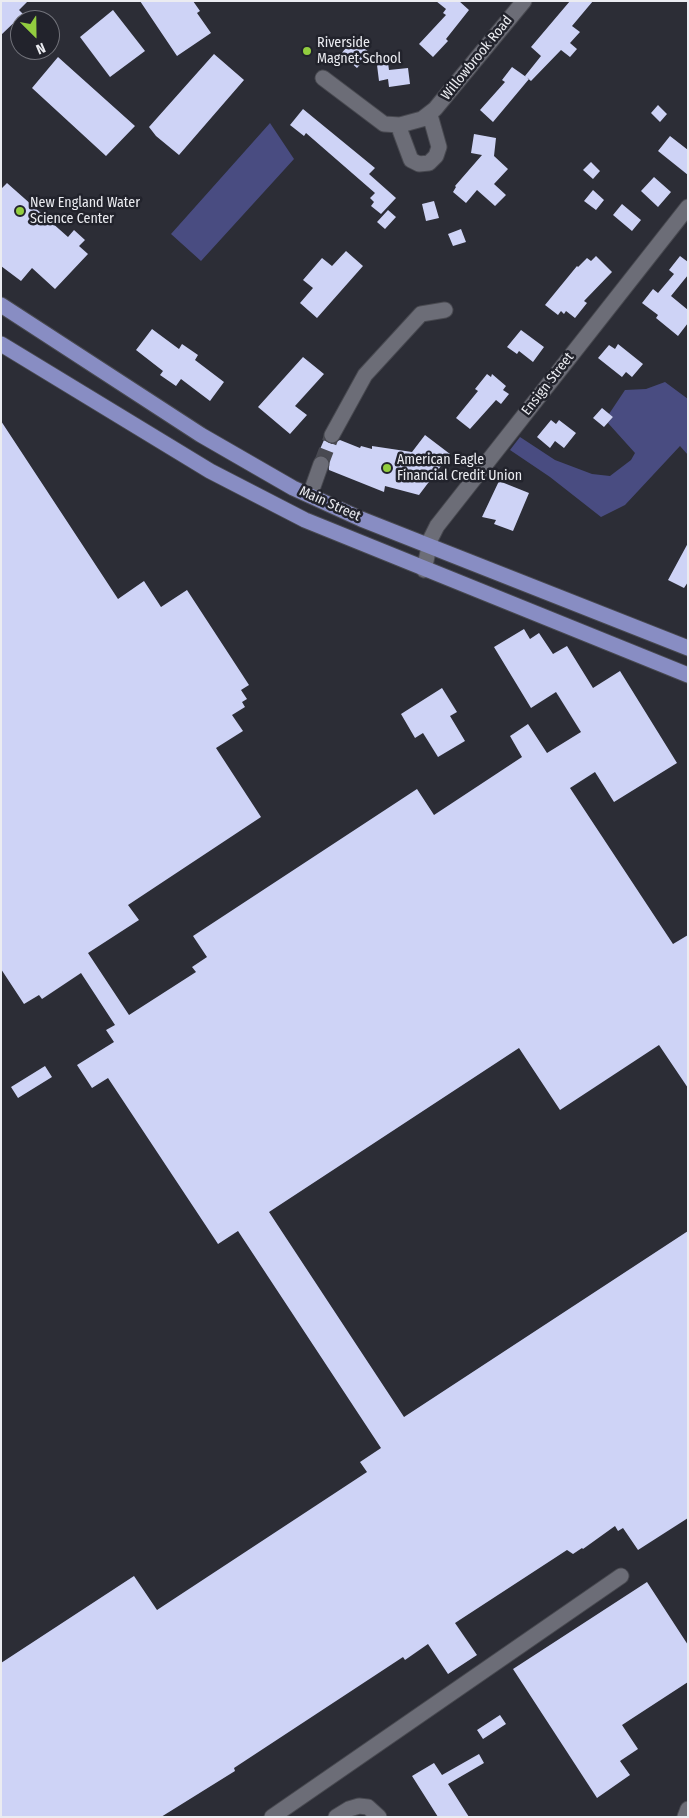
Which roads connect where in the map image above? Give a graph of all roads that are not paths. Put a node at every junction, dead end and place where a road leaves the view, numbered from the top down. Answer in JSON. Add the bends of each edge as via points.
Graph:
{"nodes":[{"id":1,"x":524,"y":1,"type":"edge"},
{"id":2,"x":322,"y":78,"type":"dead end"},
{"id":3,"x":430,"y":114,"type":"junction"},
{"id":4,"x":398,"y":125,"type":"junction"},
{"id":5,"x":688,"y":207,"type":"edge"},
{"id":6,"x":1,"y":305,"type":"edge"},
{"id":7,"x":445,"y":310,"type":"dead end"},
{"id":8,"x":1,"y":344,"type":"edge"},
{"id":9,"x":332,"y":435,"type":"tunnel mouth"},
{"id":10,"x":321,"y":464,"type":"tunnel mouth"},
{"id":11,"x":271,"y":476,"type":"junction"},
{"id":12,"x":310,"y":496,"type":"junction"},
{"id":13,"x":260,"y":498,"type":"junction"},
{"id":14,"x":429,"y":546,"type":"junction"},
{"id":15,"x":424,"y":570,"type":"junction"},
{"id":16,"x":688,"y":648,"type":"edge"},
{"id":17,"x":688,"y":675,"type":"edge"},
{"id":18,"x":621,"y":1576,"type":"dead end"},
{"id":19,"x":688,"y":1809,"type":"edge"},
{"id":20,"x":272,"y":1817,"type":"edge"},
{"id":21,"x":336,"y":1817,"type":"edge"},
{"id":22,"x":378,"y":1817,"type":"edge"},
{"id":23,"x":685,"y":1817,"type":"edge"}],
"edges":[{"from":1,"to":3,"type":"street","name":"Willowbrook Road"},
{"from":2,"to":4,"type":"street","via":[[378,121]]},
{"from":3,"to":4,"type":"street"},
{"from":3,"to":4,"type":"street","via":[[439,149],[427,164],[419,164],[410,158]]},
{"from":5,"to":14,"type":"street","name":"Ensign Street","via":[[437,526]]},
{"from":6,"to":11,"type":"main road","name":"Main Street","via":[[201,435]]},
{"from":7,"to":9,"type":"street","via":[[422,314],[365,375]]},
{"from":8,"to":13,"type":"main road","name":"Main Street"},
{"from":10,"to":12,"type":"street"},
{"from":11,"to":12,"type":"main road","name":"Main Street"},
{"from":11,"to":13,"type":"main road"},
{"from":12,"to":14,"type":"main road","name":"Main Street"},
{"from":13,"to":15,"type":"main road","name":"Main Street","via":[[330,532]]},
{"from":14,"to":15,"type":"street","name":"Ensign Street"},
{"from":14,"to":16,"type":"main road","name":"Main Street"},
{"from":15,"to":17,"type":"main road","name":"Main Street"},
{"from":18,"to":20,"type":"street"},
{"from":19,"to":23,"type":"street"},
{"from":21,"to":22,"type":"street","via":[[349,1808],[359,1806],[368,1807]]}]}
